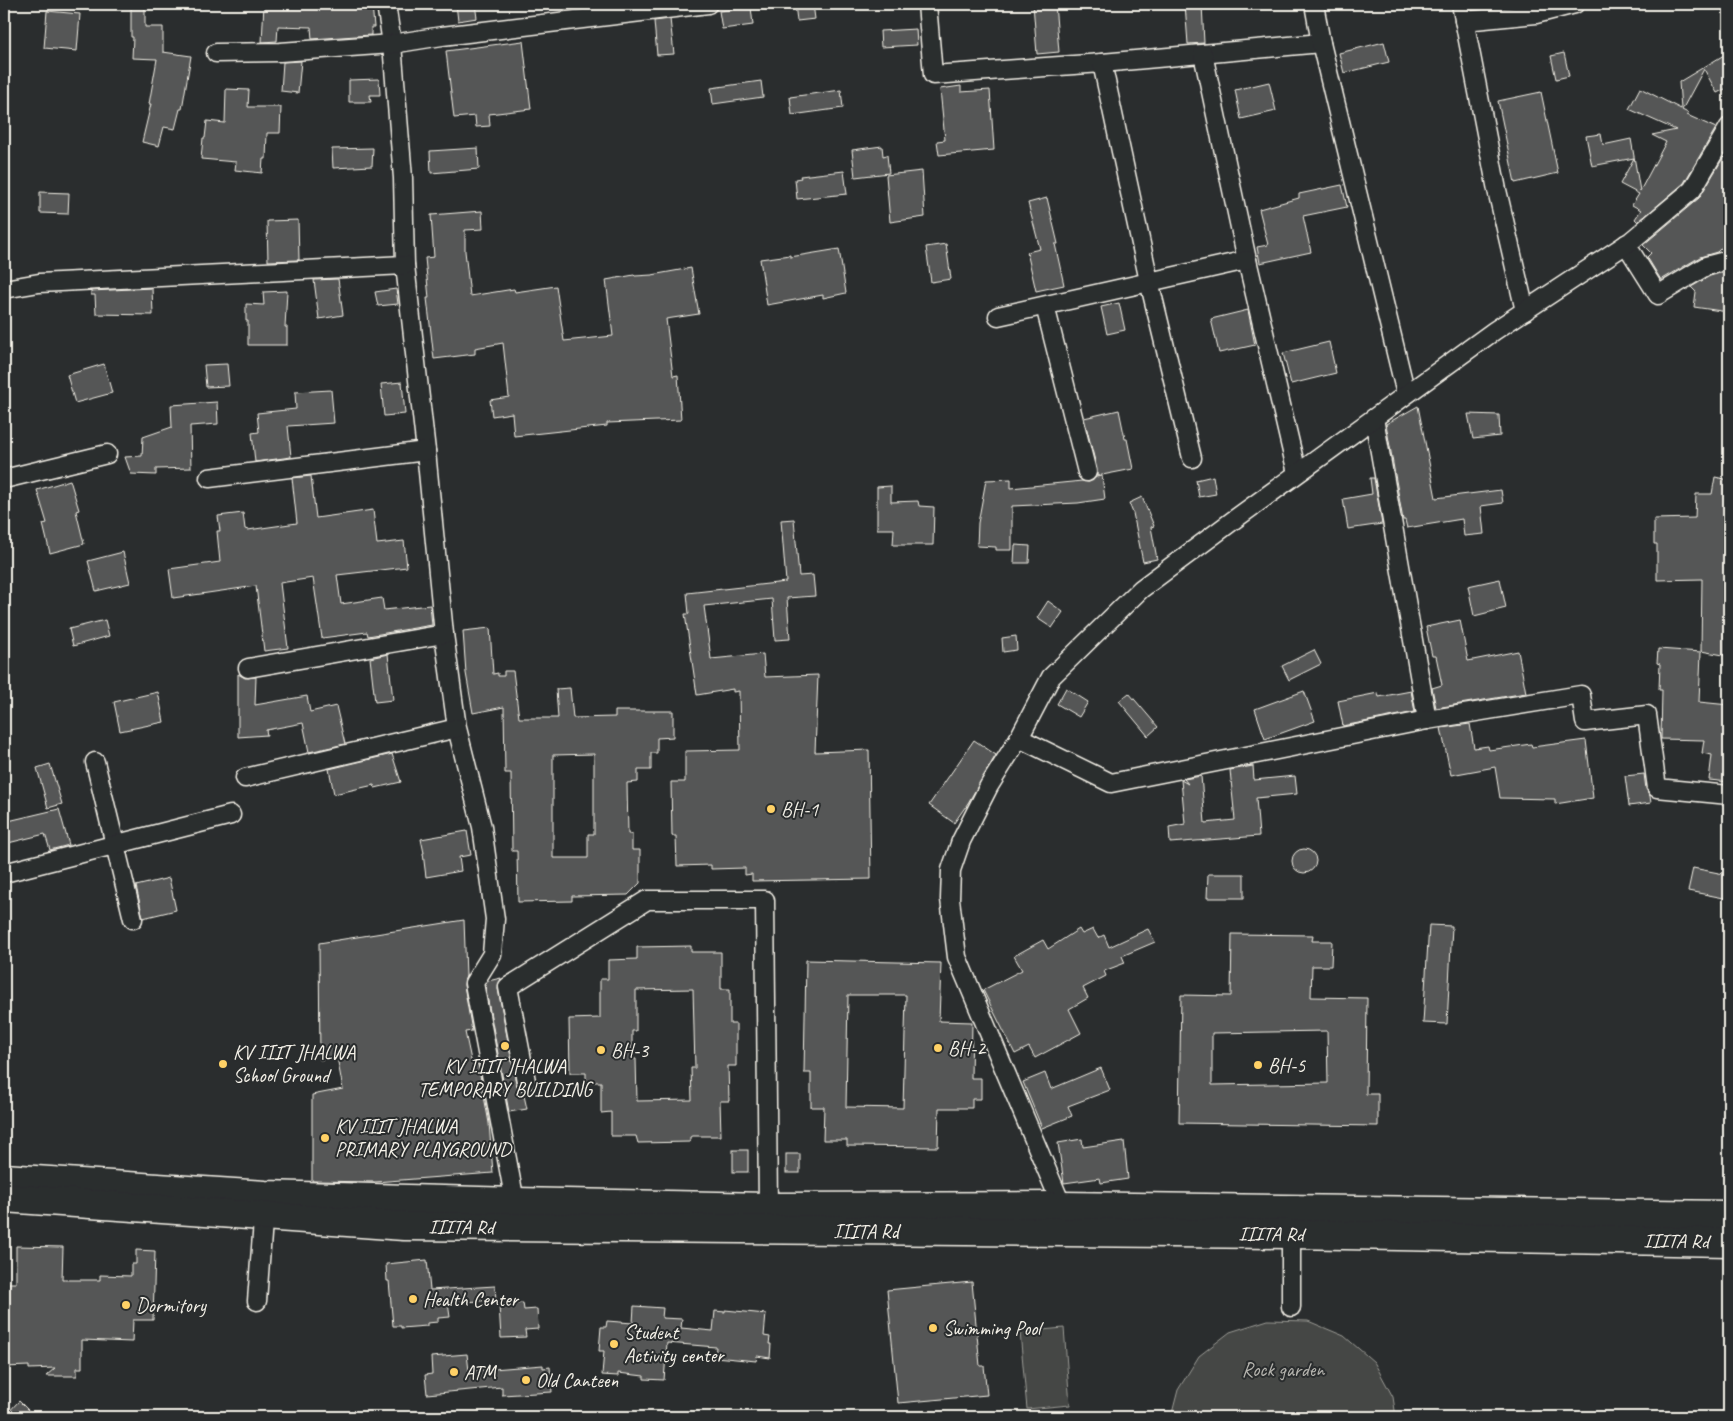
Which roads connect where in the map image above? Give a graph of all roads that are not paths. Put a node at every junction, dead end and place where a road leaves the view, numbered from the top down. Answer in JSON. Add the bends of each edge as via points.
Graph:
{"nodes":[{"id":1,"x":386,"y":4,"type":"edge"},
{"id":2,"x":708,"y":4,"type":"edge"},
{"id":3,"x":927,"y":4,"type":"edge"},
{"id":4,"x":1314,"y":4,"type":"edge"},
{"id":5,"x":1461,"y":4,"type":"edge"},
{"id":6,"x":1575,"y":4,"type":"edge"},
{"id":7,"x":1464,"y":21,"type":"junction"},
{"id":8,"x":392,"y":44,"type":"junction"},
{"id":9,"x":1321,"y":44,"type":"junction"},
{"id":10,"x":216,"y":53,"type":"dead end"},
{"id":11,"x":1203,"y":54,"type":"junction"},
{"id":12,"x":1102,"y":63,"type":"junction"},
{"id":13,"x":1729,"y":127,"type":"edge"},
{"id":14,"x":1626,"y":244,"type":"junction"},
{"id":15,"x":1247,"y":260,"type":"junction"},
{"id":16,"x":1729,"y":260,"type":"edge"},
{"id":17,"x":405,"y":265,"type":"junction"},
{"id":18,"x":1149,"y":281,"type":"junction"},
{"id":19,"x":4,"y":289,"type":"edge"},
{"id":20,"x":1045,"y":306,"type":"junction"},
{"id":21,"x":1525,"y":311,"type":"junction"},
{"id":22,"x":998,"y":316,"type":"dead end"},
{"id":23,"x":1406,"y":394,"type":"junction"},
{"id":24,"x":1374,"y":418,"type":"junction"},
{"id":25,"x":426,"y":451,"type":"junction"},
{"id":26,"x":107,"y":454,"type":"dead end"},
{"id":27,"x":1192,"y":458,"type":"dead end"},
{"id":28,"x":1087,"y":472,"type":"dead end"},
{"id":29,"x":1297,"y":473,"type":"junction"},
{"id":30,"x":208,"y":478,"type":"dead end"},
{"id":31,"x":4,"y":479,"type":"edge"},
{"id":32,"x":444,"y":634,"type":"junction"},
{"id":33,"x":248,"y":668,"type":"dead end"},
{"id":34,"x":1427,"y":720,"type":"junction"},
{"id":35,"x":458,"y":728,"type":"junction"},
{"id":36,"x":1019,"y":738,"type":"junction"},
{"id":37,"x":95,"y":762,"type":"dead end"},
{"id":38,"x":245,"y":778,"type":"dead end"},
{"id":39,"x":1729,"y":796,"type":"edge"},
{"id":40,"x":231,"y":815,"type":"dead end"},
{"id":41,"x":114,"y":845,"type":"junction"},
{"id":42,"x":4,"y":873,"type":"edge"},
{"id":43,"x":133,"y":919,"type":"dead end"},
{"id":44,"x":526,"y":1082,"type":"dead end"},
{"id":45,"x":4,"y":1178,"type":"edge"},
{"id":46,"x":4,"y":1198,"type":"edge"},
{"id":47,"x":515,"y":1202,"type":"junction"},
{"id":48,"x":264,"y":1205,"type":"junction"},
{"id":49,"x":1062,"y":1206,"type":"junction"},
{"id":50,"x":768,"y":1207,"type":"junction"},
{"id":51,"x":1729,"y":1215,"type":"edge"},
{"id":52,"x":1291,"y":1221,"type":"junction"},
{"id":53,"x":1729,"y":1242,"type":"edge"},
{"id":54,"x":257,"y":1301,"type":"dead end"},
{"id":55,"x":1291,"y":1307,"type":"dead end"}],
"edges":[{"from":1,"to":8,"type":"street"},
{"from":2,"to":8,"type":"street"},
{"from":3,"to":12,"type":"street","via":[[933,75]]},
{"from":4,"to":9,"type":"street"},
{"from":5,"to":7,"type":"street"},
{"from":6,"to":7,"type":"street","via":[[1536,14]]},
{"from":7,"to":21,"type":"street"},
{"from":8,"to":10,"type":"street"},
{"from":8,"to":17,"type":"street","via":[[403,178]]},
{"from":9,"to":11,"type":"street"},
{"from":9,"to":23,"type":"street"},
{"from":11,"to":12,"type":"street"},
{"from":11,"to":15,"type":"street"},
{"from":12,"to":18,"type":"street"},
{"from":13,"to":14,"type":"street","via":[[1692,190]]},
{"from":14,"to":16,"type":"street","via":[[1658,295],[1706,266]]},
{"from":14,"to":21,"type":"street"},
{"from":15,"to":18,"type":"street"},
{"from":15,"to":29,"type":"street"},
{"from":17,"to":19,"type":"street","via":[[39,283]]},
{"from":17,"to":25,"type":"street"},
{"from":18,"to":20,"type":"street"},
{"from":18,"to":27,"type":"street"},
{"from":20,"to":22,"type":"street"},
{"from":20,"to":28,"type":"street"},
{"from":21,"to":23,"type":"street"},
{"from":23,"to":24,"type":"street"},
{"from":24,"to":29,"type":"street"},
{"from":24,"to":34,"type":"street"},
{"from":25,"to":30,"type":"street"},
{"from":25,"to":32,"type":"street"},
{"from":26,"to":31,"type":"street"},
{"from":29,"to":36,"type":"street","via":[[1141,589],[1051,677]]},
{"from":32,"to":33,"type":"street"},
{"from":32,"to":35,"type":"street"},
{"from":34,"to":36,"type":"street","via":[[1111,783]]},
{"from":34,"to":39,"type":"street","via":[[1581,695],[1585,722],[1647,715],[1658,788]]},
{"from":35,"to":38,"type":"street"},
{"from":35,"to":47,"type":"street","via":[[482,827],[495,919],[492,954],[474,982]]},
{"from":36,"to":49,"type":"street","via":[[989,786],[961,841],[951,870],[950,899],[957,957]]},
{"from":37,"to":41,"type":"street"},
{"from":40,"to":41,"type":"street"},
{"from":41,"to":42,"type":"street"},
{"from":41,"to":43,"type":"street"},
{"from":44,"to":50,"type":"street","via":[[508,987],[647,900],[765,900]]},
{"from":45,"to":48,"type":"main road","name":"IIITA Rd"},
{"from":46,"to":48,"type":"main road","name":"IIITA Rd"},
{"from":47,"to":48,"type":"main road","name":"IIITA Rd"},
{"from":47,"to":50,"type":"main road","name":"IIITA Rd"},
{"from":48,"to":52,"type":"main road","name":"IIITA Rd","via":[[404,1226]]},
{"from":48,"to":54,"type":"street"},
{"from":49,"to":50,"type":"main road","name":"IIITA Rd"},
{"from":49,"to":52,"type":"main road","name":"IIITA Rd"},
{"from":51,"to":52,"type":"main road","name":"IIITA Rd"},
{"from":52,"to":53,"type":"main road","name":"IIITA Rd"},
{"from":52,"to":55,"type":"street"}]}
